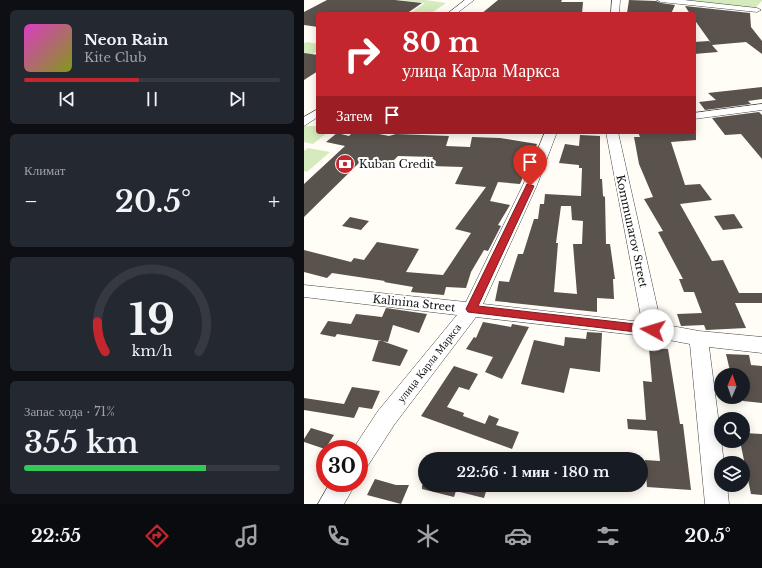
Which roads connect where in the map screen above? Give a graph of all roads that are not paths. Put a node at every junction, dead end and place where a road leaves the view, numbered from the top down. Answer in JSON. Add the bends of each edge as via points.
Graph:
{"nodes":[{"id":1,"x":467,"y":0,"type":"edge"},
{"id":2,"x":616,"y":0,"type":"edge"},
{"id":3,"x":661,"y":0,"type":"edge"},
{"id":4,"x":760,"y":7,"type":"edge"},
{"id":5,"x":453,"y":12,"type":"edge"},
{"id":6,"x":615,"y":12,"type":"edge"},
{"id":7,"x":761,"y":21,"type":"dead end"},
{"id":8,"x":762,"y":107,"type":"edge"},
{"id":9,"x":316,"y":114,"type":"edge"},
{"id":10,"x":696,"y":116,"type":"edge"},
{"id":11,"x":304,"y":123,"type":"edge"},
{"id":12,"x":316,"y":124,"type":"edge"},
{"id":13,"x":550,"y":134,"type":"edge"},
{"id":14,"x":612,"y":134,"type":"edge"},
{"id":15,"x":304,"y":291,"type":"edge"},
{"id":16,"x":472,"y":309,"type":"junction"},
{"id":17,"x":653,"y":330,"type":"junction"},
{"id":18,"x":699,"y":338,"type":"junction"},
{"id":19,"x":762,"y":345,"type":"edge"},
{"id":20,"x":368,"y":445,"type":"edge"},
{"id":21,"x":338,"y":492,"type":"edge"},
{"id":22,"x":330,"y":504,"type":"edge"},
{"id":23,"x":717,"y":504,"type":"edge"}],
"edges":[{"from":1,"to":5,"type":"street"},
{"from":2,"to":6,"type":"street"},
{"from":3,"to":4,"type":"street"},
{"from":4,"to":7,"type":"street"},
{"from":8,"to":10,"type":"street"},
{"from":9,"to":11,"type":"street"},
{"from":11,"to":12,"type":"street"},
{"from":13,"to":16,"type":"street","name":"улица Карла Маркса","via":[[530,186]]},
{"from":14,"to":17,"type":"street","name":"Kommunarov Street"},
{"from":15,"to":16,"type":"street","name":"Kalinina Street"},
{"from":16,"to":17,"type":"street","name":"Kalinina Street"},
{"from":16,"to":20,"type":"street","name":"улица Карла Маркса","via":[[386,418]]},
{"from":17,"to":18,"type":"street","name":"Kalinina Street"},
{"from":18,"to":19,"type":"street","name":"Kalinina Street"},
{"from":18,"to":23,"type":"street"},
{"from":21,"to":22,"type":"street"}]}
